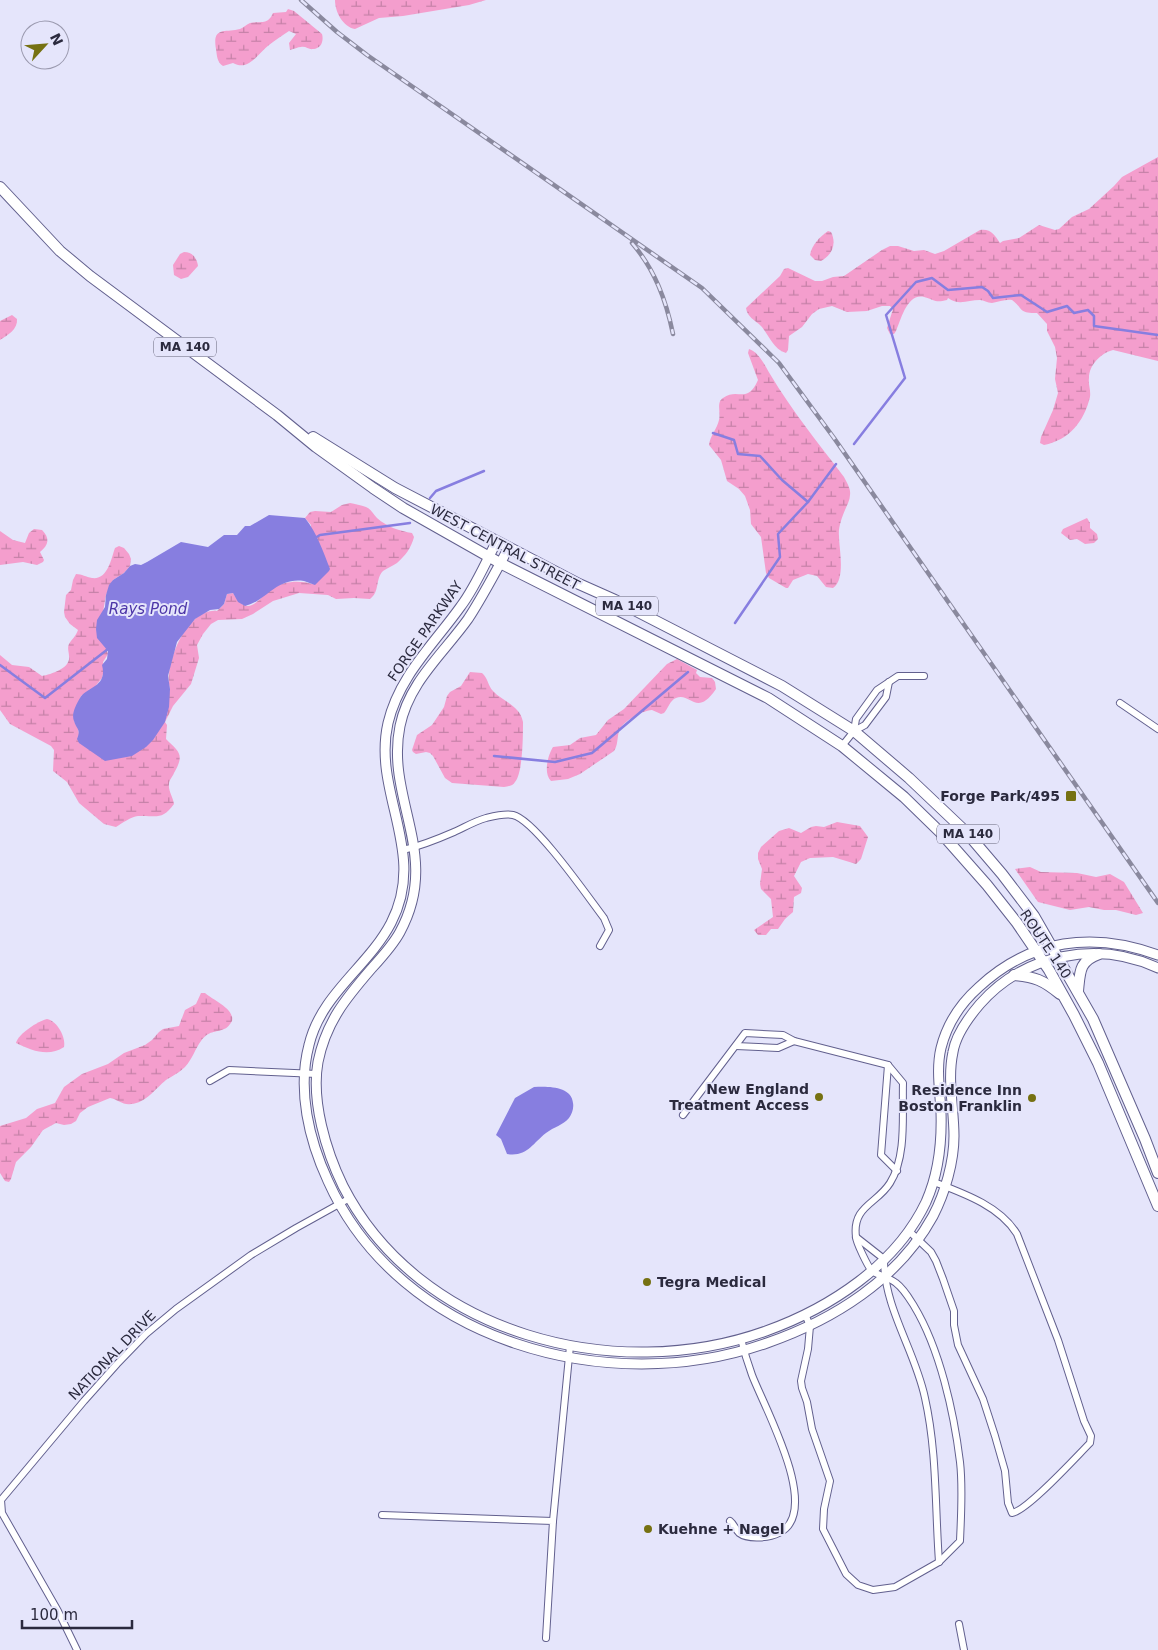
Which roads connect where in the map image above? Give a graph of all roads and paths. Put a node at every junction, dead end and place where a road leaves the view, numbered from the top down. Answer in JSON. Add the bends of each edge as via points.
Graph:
{"nodes":[{"id":1,"x":0,"y":187,"type":"edge"},
{"id":2,"x":280,"y":417,"type":"junction"},
{"id":3,"x":497,"y":541,"type":"junction"},
{"id":4,"x":509,"y":547,"type":"junction"},
{"id":5,"x":488,"y":557,"type":"junction"},
{"id":6,"x":500,"y":564,"type":"junction"},
{"id":7,"x":924,"y":676,"type":"dead end"},
{"id":8,"x":889,"y":682,"type":"junction"},
{"id":9,"x":1120,"y":703,"type":"dead end"},
{"id":10,"x":1158,"y":729,"type":"edge"},
{"id":11,"x":854,"y":732,"type":"junction"},
{"id":12,"x":842,"y":746,"type":"junction"},
{"id":13,"x":415,"y":847,"type":"junction"},
{"id":14,"x":403,"y":850,"type":"junction"},
{"id":15,"x":600,"y":946,"type":"dead end"},
{"id":16,"x":1052,"y":946,"type":"junction"},
{"id":17,"x":1036,"y":950,"type":"junction"},
{"id":18,"x":1099,"y":954,"type":"junction"},
{"id":19,"x":1158,"y":955,"type":"edge"},
{"id":20,"x":1058,"y":957,"type":"junction"},
{"id":21,"x":1043,"y":961,"type":"junction"},
{"id":22,"x":1158,"y":968,"type":"edge"},
{"id":23,"x":1014,"y":975,"type":"junction"},
{"id":24,"x":1078,"y":991,"type":"junction"},
{"id":25,"x":1065,"y":998,"type":"junction"},
{"id":26,"x":794,"y":1041,"type":"junction"},
{"id":27,"x":736,"y":1046,"type":"junction"},
{"id":28,"x":888,"y":1065,"type":"junction"},
{"id":29,"x":305,"y":1074,"type":"junction"},
{"id":30,"x":317,"y":1074,"type":"junction"},
{"id":31,"x":210,"y":1081,"type":"dead end"},
{"id":32,"x":682,"y":1115,"type":"dead end"},
{"id":33,"x":897,"y":1171,"type":"junction"},
{"id":34,"x":1158,"y":1173,"type":"edge"},
{"id":35,"x":934,"y":1182,"type":"junction"},
{"id":36,"x":945,"y":1186,"type":"junction"},
{"id":37,"x":350,"y":1198,"type":"junction"},
{"id":38,"x":340,"y":1204,"type":"junction"},
{"id":39,"x":1158,"y":1206,"type":"edge"},
{"id":40,"x":909,"y":1230,"type":"junction"},
{"id":41,"x":856,"y":1236,"type":"junction"},
{"id":42,"x":918,"y":1238,"type":"junction"},
{"id":43,"x":884,"y":1259,"type":"junction"},
{"id":44,"x":872,"y":1270,"type":"junction"},
{"id":45,"x":884,"y":1276,"type":"junction"},
{"id":46,"x":805,"y":1314,"type":"junction"},
{"id":47,"x":810,"y":1326,"type":"junction"},
{"id":48,"x":742,"y":1339,"type":"junction"},
{"id":49,"x":570,"y":1346,"type":"junction"},
{"id":50,"x":744,"y":1351,"type":"junction"},
{"id":51,"x":568,"y":1358,"type":"junction"},
{"id":52,"x":382,"y":1516,"type":"dead end"},
{"id":53,"x":553,"y":1521,"type":"junction"},
{"id":54,"x":730,"y":1521,"type":"dead end"},
{"id":55,"x":939,"y":1562,"type":"junction"},
{"id":56,"x":959,"y":1624,"type":"dead end"},
{"id":57,"x":546,"y":1638,"type":"dead end"},
{"id":58,"x":77,"y":1650,"type":"edge"},
{"id":59,"x":964,"y":1650,"type":"edge"}],
"edges":[{"from":1,"to":2,"type":"main road","name":"WEST CENTRAL STREET","number":"MA 140","via":[[60,251],[90,276]]},
{"from":2,"to":3,"type":"main road","name":"WEST CENTRAL STREET","number":"MA 140","via":[[395,488]]},
{"from":2,"to":5,"type":"main road","name":"WEST CENTRAL STREET","number":"MA 140","via":[[372,488]]},
{"from":3,"to":4,"type":"main road","name":"WEST CENTRAL STREET","number":"MA 140"},
{"from":3,"to":5,"type":"street","name":"FORGE PARKWAY"},
{"from":4,"to":6,"type":"street","name":"FORGE PARKWAY"},
{"from":4,"to":11,"type":"main road","name":"WEST CENTRAL STREET","number":"MA 140","via":[[765,677]]},
{"from":5,"to":6,"type":"main road","name":"WEST CENTRAL STREET","number":"MA 140"},
{"from":5,"to":14,"type":"street","name":"FORGE PARKWAY","via":[[465,601],[407,677],[395,700],[387,727],[384,754],[387,781]]},
{"from":6,"to":12,"type":"main road","name":"WEST CENTRAL STREET","number":"MA 140","via":[[768,698]]},
{"from":6,"to":13,"type":"street","name":"FORGE PARKWAY","via":[[466,622],[425,672],[405,708],[398,734],[397,760]]},
{"from":7,"to":8,"type":"street","via":[[898,676]]},
{"from":8,"to":11,"type":"street","via":[[886,697],[865,725]]},
{"from":8,"to":11,"type":"street","via":[[877,690],[856,719]]},
{"from":9,"to":10,"type":"street"},
{"from":11,"to":12,"type":"street"},
{"from":11,"to":16,"type":"main road","name":"ROUTE 140","number":"MA 140","via":[[967,833],[1019,895]]},
{"from":12,"to":17,"type":"main road","name":"ROUTE 140","number":"MA 140","via":[[904,797],[942,834],[988,885]]},
{"from":13,"to":14,"type":"street"},
{"from":13,"to":15,"type":"street","via":[[485,818],[513,814],[536,831],[604,918],[609,930]]},
{"from":13,"to":30,"type":"street","name":"FORGE PARKWAY","via":[[414,892],[406,920],[394,943],[334,1016],[323,1041]]},
{"from":14,"to":29,"type":"street","name":"FORGE PARKWAY","via":[[403,886],[397,910],[377,945],[333,996],[318,1019],[309,1044]]},
{"from":16,"to":17,"type":"street","name":"FORGE PARKWAY"},
{"from":16,"to":19,"type":"street","name":"FORGE PARKWAY","via":[[1113,943]]},
{"from":16,"to":20,"type":"main road","name":"ROUTE 140","number":"MA 140"},
{"from":17,"to":21,"type":"main road","name":"ROUTE 140","number":"MA 140"},
{"from":17,"to":35,"type":"street","name":"FORGE PARKWAY","via":[[1007,965],[975,990],[948,1029],[939,1062],[940,1154]]},
{"from":18,"to":20,"type":"street","name":"FORGE PARKWAY"},
{"from":18,"to":22,"type":"street","name":"FORGE PARKWAY","via":[[1129,957]]},
{"from":18,"to":24,"type":"main road","via":[[1088,958],[1084,964]]},
{"from":20,"to":21,"type":"street","name":"FORGE PARKWAY"},
{"from":20,"to":24,"type":"main road","name":"ROUTE 140","number":"MA 140"},
{"from":21,"to":23,"type":"street","name":"FORGE PARKWAY"},
{"from":21,"to":25,"type":"main road","name":"ROUTE 140","number":"MA 140"},
{"from":23,"to":25,"type":"main road","via":[[1038,979]]},
{"from":23,"to":36,"type":"street","name":"FORGE PARKWAY","via":[[993,990],[975,1010],[955,1044],[951,1070],[954,1138]]},
{"from":24,"to":34,"type":"main road","name":"ROUTE 140","number":"MA 140","via":[[1110,1056]]},
{"from":25,"to":39,"type":"main road","name":"ROUTE 140","number":"MA 140","via":[[1098,1063]]},
{"from":26,"to":27,"type":"street","via":[[778,1048]]},
{"from":26,"to":27,"type":"street","via":[[783,1036],[745,1034]]},
{"from":26,"to":28,"type":"street"},
{"from":27,"to":32,"type":"street"},
{"from":28,"to":33,"type":"street","via":[[903,1083],[901,1152]]},
{"from":28,"to":33,"type":"street","via":[[881,1155]]},
{"from":29,"to":30,"type":"street"},
{"from":29,"to":31,"type":"street","via":[[230,1070]]},
{"from":29,"to":38,"type":"street","name":"FORGE PARKWAY","via":[[305,1098],[316,1154]]},
{"from":30,"to":37,"type":"street","name":"FORGE PARKWAY","via":[[316,1092],[324,1134],[336,1171]]},
{"from":33,"to":41,"type":"street","via":[[889,1185],[860,1212]]},
{"from":35,"to":36,"type":"street"},
{"from":35,"to":40,"type":"street","name":"FORGE PARKWAY"},
{"from":36,"to":42,"type":"street","name":"FORGE PARKWAY","via":[[933,1215]]},
{"from":36,"to":42,"type":"street","via":[[973,1198],[1012,1225],[1058,1340],[1091,1436],[1090,1443],[1015,1513],[1008,1503],[1005,1471],[983,1399],[958,1345],[954,1312],[943,1279],[931,1252]]},
{"from":37,"to":38,"type":"street","name":"NATIONAL DRIVE"},
{"from":37,"to":49,"type":"street","name":"FORGE PARKWAY","via":[[385,1246],[439,1293],[511,1329]]},
{"from":38,"to":51,"type":"street","name":"FORGE PARKWAY","via":[[376,1256],[417,1292],[463,1321],[524,1347]]},
{"from":38,"to":58,"type":"street","name":"NATIONAL DRIVE","via":[[251,1255],[146,1334],[84,1401],[1,1500],[2,1513]]},
{"from":40,"to":42,"type":"street"},
{"from":40,"to":43,"type":"street","name":"FORGE PARKWAY"},
{"from":41,"to":43,"type":"street"},
{"from":41,"to":44,"type":"street"},
{"from":42,"to":45,"type":"street","name":"FORGE PARKWAY"},
{"from":43,"to":44,"type":"street","name":"FORGE PARKWAY"},
{"from":43,"to":45,"type":"street"},
{"from":44,"to":45,"type":"street"},
{"from":44,"to":46,"type":"street","name":"FORGE PARKWAY","via":[[845,1292]]},
{"from":45,"to":47,"type":"street","name":"FORGE PARKWAY","via":[[849,1304]]},
{"from":45,"to":55,"type":"street","via":[[891,1305],[925,1396],[933,1441]]},
{"from":45,"to":55,"type":"street","via":[[904,1291],[916,1308],[944,1378],[952,1415],[960,1462],[960,1541]]},
{"from":46,"to":47,"type":"street"},
{"from":46,"to":48,"type":"street","name":"FORGE PARKWAY"},
{"from":47,"to":50,"type":"street","name":"FORGE PARKWAY"},
{"from":47,"to":55,"type":"street","via":[[802,1388],[830,1481],[823,1529],[846,1574],[858,1585],[873,1590],[895,1586]]},
{"from":48,"to":49,"type":"street","name":"FORGE PARKWAY","via":[[681,1351],[641,1353]]},
{"from":48,"to":50,"type":"street"},
{"from":49,"to":51,"type":"street"},
{"from":50,"to":51,"type":"street","name":"FORGE PARKWAY","via":[[698,1362],[671,1364],[618,1364]]},
{"from":50,"to":54,"type":"street","via":[[789,1462],[794,1517],[780,1533],[756,1537],[738,1532]]},
{"from":51,"to":53,"type":"street"},
{"from":52,"to":53,"type":"street"},
{"from":53,"to":57,"type":"street"},
{"from":56,"to":59,"type":"street"}]}
